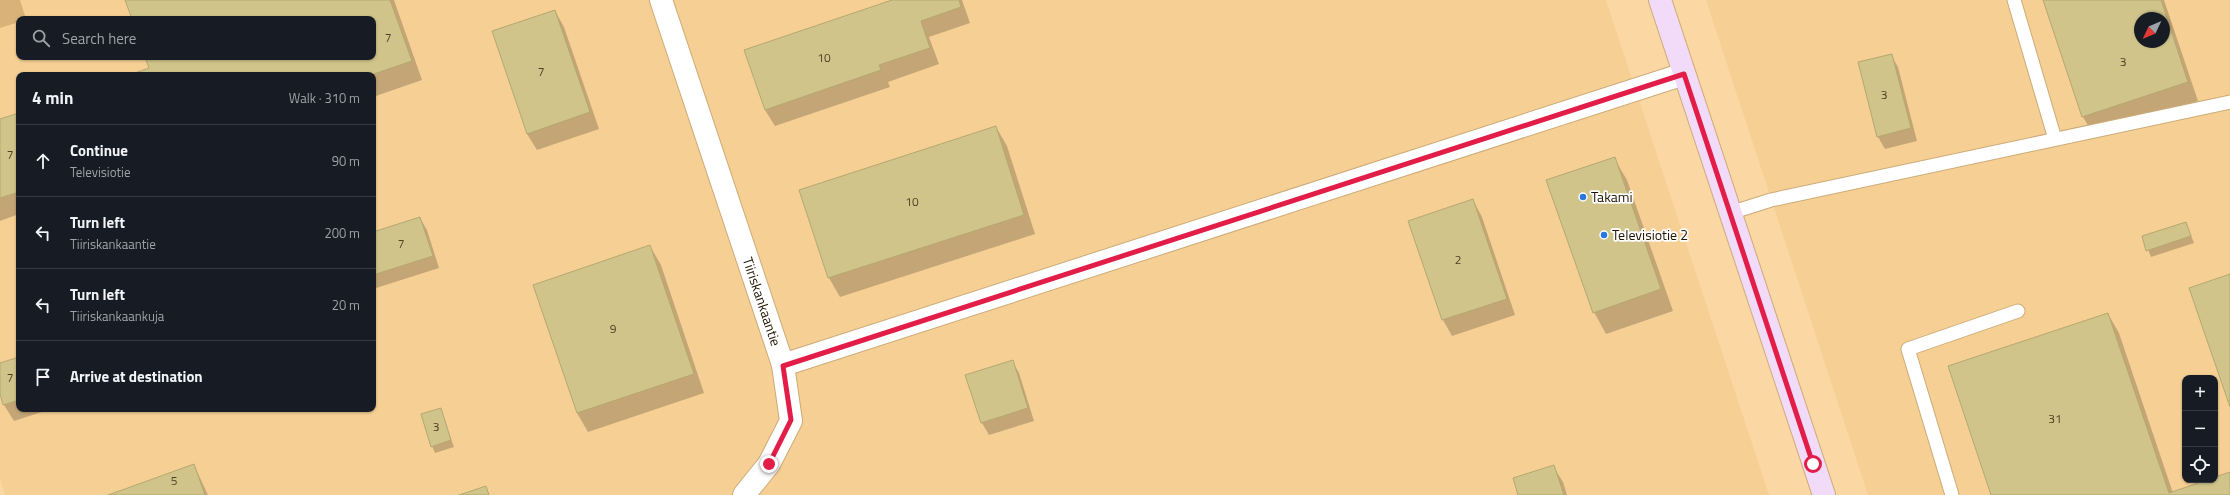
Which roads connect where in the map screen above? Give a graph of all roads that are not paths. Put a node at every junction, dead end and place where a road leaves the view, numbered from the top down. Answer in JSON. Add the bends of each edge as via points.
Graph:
{"nodes":[{"id":1,"x":661,"y":0,"type":"edge"},
{"id":2,"x":1660,"y":0,"type":"edge"},
{"id":3,"x":2014,"y":0,"type":"edge"},
{"id":4,"x":1684,"y":74,"type":"junction"},
{"id":5,"x":2230,"y":102,"type":"edge"},
{"id":6,"x":2055,"y":139,"type":"junction"},
{"id":7,"x":1730,"y":213,"type":"junction"},
{"id":8,"x":2018,"y":311,"type":"dead end"},
{"id":9,"x":783,"y":366,"type":"junction"},
{"id":10,"x":744,"y":495,"type":"edge"},
{"id":11,"x":1824,"y":495,"type":"edge"},
{"id":12,"x":1952,"y":495,"type":"edge"}],
"edges":[{"from":1,"to":9,"type":"street","name":"Tiiriskankaantie"},
{"from":2,"to":4,"type":"street"},
{"from":3,"to":6,"type":"lane"},
{"from":4,"to":7,"type":"street"},
{"from":4,"to":9,"type":"street"},
{"from":5,"to":6,"type":"lane"},
{"from":6,"to":7,"type":"lane","via":[[1771,200]]},
{"from":7,"to":11,"type":"street"},
{"from":8,"to":12,"type":"lane","via":[[1908,349]]},
{"from":9,"to":10,"type":"street","name":"Tiiriskankaantie","via":[[791,420],[769,464]]}]}
